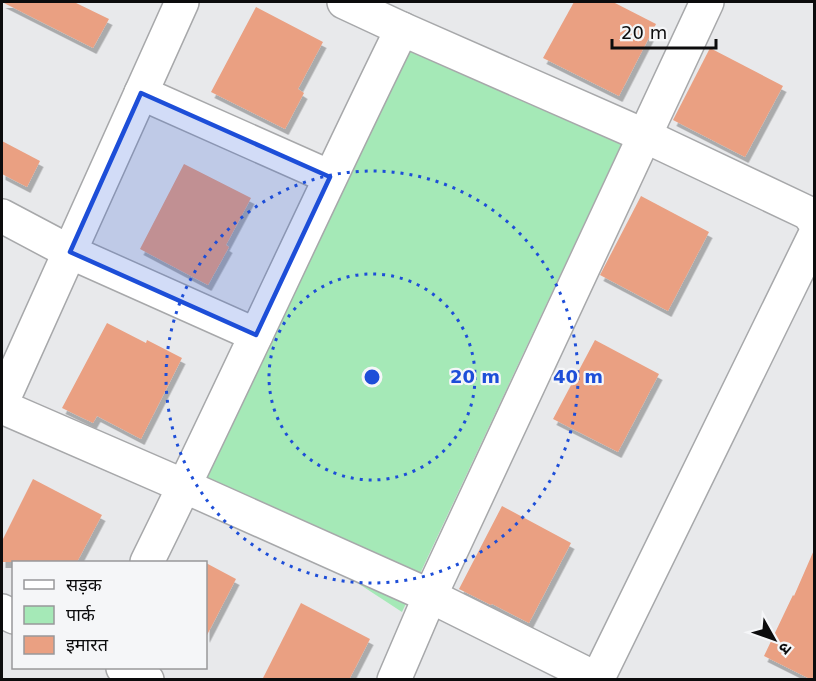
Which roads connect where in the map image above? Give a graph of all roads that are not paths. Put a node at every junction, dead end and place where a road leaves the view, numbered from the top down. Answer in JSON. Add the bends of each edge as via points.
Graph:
{"nodes":[{"id":1,"x":181,"y":2,"type":"edge"},
{"id":2,"x":344,"y":2,"type":"edge"},
{"id":3,"x":706,"y":2,"type":"edge"},
{"id":4,"x":402,"y":29,"type":"junction"},
{"id":5,"x":141,"y":93,"type":"junction"},
{"id":6,"x":643,"y":135,"type":"junction"},
{"id":7,"x":330,"y":177,"type":"junction"},
{"id":8,"x":2,"y":216,"type":"edge"},
{"id":9,"x":814,"y":221,"type":"edge"},
{"id":10,"x":814,"y":237,"type":"edge"},
{"id":11,"x":70,"y":252,"type":"junction"},
{"id":12,"x":256,"y":335,"type":"junction"},
{"id":13,"x":2,"y":402,"type":"edge"},
{"id":14,"x":2,"y":407,"type":"edge"},
{"id":15,"x":184,"y":486,"type":"junction"},
{"id":16,"x":147,"y":561,"type":"edge"},
{"id":17,"x":430,"y":596,"type":"junction"},
{"id":18,"x":125,"y":669,"type":"edge"},
{"id":19,"x":597,"y":679,"type":"edge"},
{"id":20,"x":147,"y":680,"type":"edge"},
{"id":21,"x":394,"y":680,"type":"edge"}],
"edges":[{"from":1,"to":5,"type":"street"},
{"from":2,"to":4,"type":"street"},
{"from":3,"to":6,"type":"street"},
{"from":4,"to":6,"type":"street"},
{"from":4,"to":7,"type":"street"},
{"from":5,"to":7,"type":"street"},
{"from":5,"to":11,"type":"street"},
{"from":6,"to":9,"type":"street","via":[[808,213]]},
{"from":6,"to":17,"type":"street"},
{"from":7,"to":12,"type":"street"},
{"from":8,"to":11,"type":"street"},
{"from":10,"to":19,"type":"street"},
{"from":11,"to":12,"type":"street"},
{"from":11,"to":13,"type":"street"},
{"from":12,"to":15,"type":"street"},
{"from":14,"to":15,"type":"street"},
{"from":15,"to":16,"type":"street"},
{"from":15,"to":17,"type":"street"},
{"from":17,"to":19,"type":"street"},
{"from":17,"to":21,"type":"street"},
{"from":18,"to":20,"type":"street"}]}
